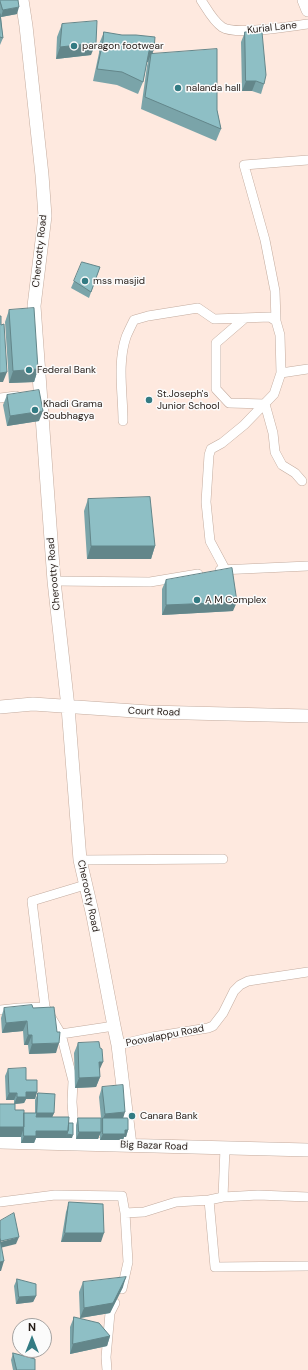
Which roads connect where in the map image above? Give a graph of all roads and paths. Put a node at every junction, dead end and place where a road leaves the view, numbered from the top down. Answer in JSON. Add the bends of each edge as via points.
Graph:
{"nodes":[{"id":1,"x":22,"y":0,"type":"edge"},
{"id":2,"x":304,"y":0,"type":"edge"},
{"id":3,"x":205,"y":2,"type":"edge"},
{"id":4,"x":308,"y":10,"type":"edge"},
{"id":5,"x":308,"y":24,"type":"edge"},
{"id":6,"x":308,"y":160,"type":"edge"},
{"id":7,"x":245,"y":318,"type":"junction"},
{"id":8,"x":276,"y":321,"type":"junction"},
{"id":9,"x":308,"y":369,"type":"edge"},
{"id":10,"x":281,"y":373,"type":"junction"},
{"id":11,"x":34,"y":394,"type":"junction"},
{"id":12,"x":0,"y":398,"type":"edge"},
{"id":13,"x":265,"y":404,"type":"junction"},
{"id":14,"x":123,"y":421,"type":"dead end"},
{"id":15,"x":302,"y":481,"type":"dead end"},
{"id":16,"x":308,"y":566,"type":"edge"},
{"id":17,"x":225,"y":569,"type":"junction"},
{"id":18,"x":54,"y":581,"type":"junction"},
{"id":19,"x":0,"y":707,"type":"edge"},
{"id":20,"x":68,"y":707,"type":"junction"},
{"id":21,"x":308,"y":716,"type":"edge"},
{"id":22,"x":222,"y":858,"type":"dead end"},
{"id":23,"x":80,"y":860,"type":"junction"},
{"id":24,"x":85,"y":885,"type":"junction"},
{"id":25,"x":308,"y":972,"type":"edge"},
{"id":26,"x":45,"y":1007,"type":"junction"},
{"id":27,"x":0,"y":1010,"type":"edge"},
{"id":28,"x":114,"y":1026,"type":"junction"},
{"id":29,"x":61,"y":1034,"type":"junction"},
{"id":30,"x":118,"y":1045,"type":"junction"},
{"id":31,"x":0,"y":1142,"type":"edge"},
{"id":32,"x":75,"y":1144,"type":"junction"},
{"id":33,"x":130,"y":1145,"type":"junction"},
{"id":34,"x":225,"y":1148,"type":"junction"},
{"id":35,"x":308,"y":1150,"type":"edge"},
{"id":36,"x":223,"y":1197,"type":"junction"},
{"id":37,"x":308,"y":1197,"type":"edge"},
{"id":38,"x":209,"y":1200,"type":"junction"},
{"id":39,"x":0,"y":1202,"type":"edge"},
{"id":40,"x":125,"y":1214,"type":"junction"},
{"id":41,"x":308,"y":1266,"type":"edge"},
{"id":42,"x":107,"y":1370,"type":"edge"}],
"edges":[{"from":1,"to":11,"type":"main road","name":"Cherootty Road","via":[[45,216],[34,306]]},
{"from":2,"to":4,"type":"main road"},
{"from":3,"to":5,"type":"street","name":"Kurial Lane","via":[[217,23],[224,28],[247,31]]},
{"from":6,"to":8,"type":"street","via":[[244,166],[266,247],[275,291]]},
{"from":7,"to":8,"type":"street","via":[[270,317]]},
{"from":7,"to":13,"type":"street","via":[[216,343],[216,389],[229,403]]},
{"from":7,"to":14,"type":"street","via":[[214,320],[198,308],[134,320],[126,338],[123,354]]},
{"from":8,"to":10,"type":"street","via":[[280,335]]},
{"from":9,"to":10,"type":"street"},
{"from":10,"to":13,"type":"street","via":[[274,394]]},
{"from":11,"to":12,"type":"street"},
{"from":11,"to":18,"type":"main road","name":"Cherootty Road","via":[[45,445]]},
{"from":13,"to":15,"type":"street","via":[[273,432],[275,452],[282,465]]},
{"from":13,"to":17,"type":"street","via":[[244,425],[211,449],[209,454],[206,502],[210,541]]},
{"from":16,"to":17,"type":"street"},
{"from":17,"to":18,"type":"street","via":[[150,582]]},
{"from":18,"to":20,"type":"main road","name":"Cherootty Road"},
{"from":19,"to":20,"type":"main road","name":"Court Road","via":[[33,704]]},
{"from":20,"to":21,"type":"main road","name":"Court Road"},
{"from":20,"to":23,"type":"main road","name":"Cherootty Road"},
{"from":22,"to":23,"type":"street"},
{"from":23,"to":24,"type":"main road","name":"Cherootty Road"},
{"from":24,"to":26,"type":"street","via":[[32,901]]},
{"from":24,"to":28,"type":"main road","name":"Cherootty Road"},
{"from":25,"to":30,"type":"street","name":"Poovalappu Road","via":[[248,981],[240,985],[216,1022],[208,1028]]},
{"from":26,"to":27,"type":"street"},
{"from":26,"to":29,"type":"street"},
{"from":28,"to":29,"type":"street"},
{"from":28,"to":30,"type":"main road","name":"Cherootty Road"},
{"from":29,"to":32,"type":"street","via":[[73,1081]]},
{"from":30,"to":33,"type":"main road","name":"Cherootty Road"},
{"from":31,"to":32,"type":"main road","name":"Big Bazar Road"},
{"from":32,"to":33,"type":"main road","name":"Big Bazar Road"},
{"from":33,"to":34,"type":"main road","name":"Big Bazar Road"},
{"from":34,"to":35,"type":"main road","name":"Big Bazar Road"},
{"from":34,"to":36,"type":"street"},
{"from":36,"to":37,"type":"street"},
{"from":36,"to":38,"type":"street"},
{"from":38,"to":40,"type":"street","via":[[176,1202],[144,1212]]},
{"from":38,"to":41,"type":"street","via":[[215,1267]]},
{"from":39,"to":40,"type":"street","via":[[55,1195],[122,1196]]},
{"from":40,"to":42,"type":"street","via":[[128,1262],[123,1287],[110,1313]]}]}
